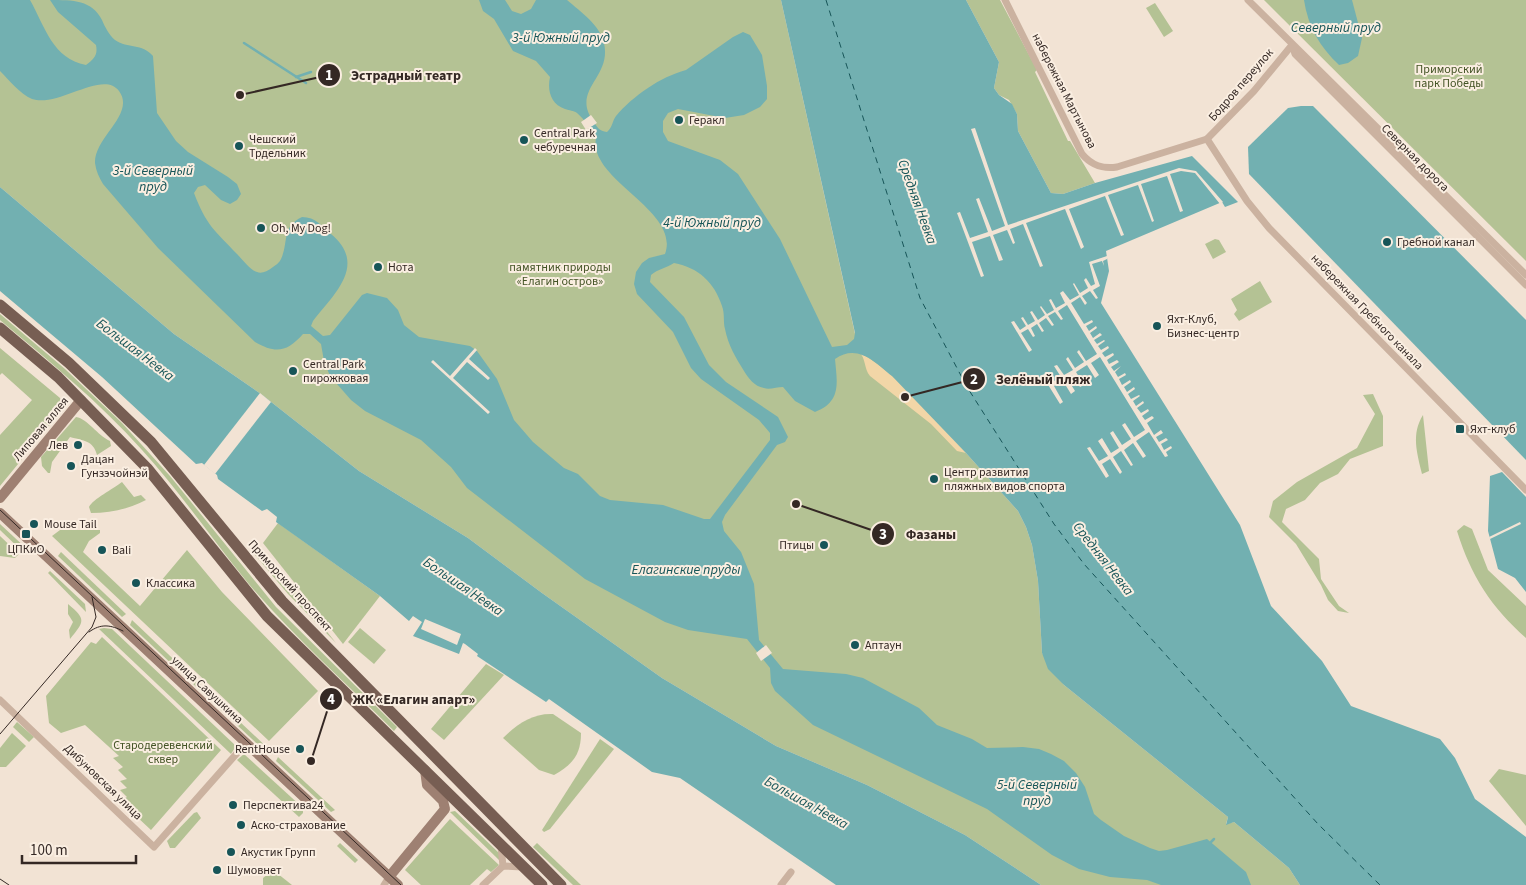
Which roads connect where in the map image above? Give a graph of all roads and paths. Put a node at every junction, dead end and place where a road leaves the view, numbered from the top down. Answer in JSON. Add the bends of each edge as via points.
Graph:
{"nodes":[{"id":1,"x":1005,"y":0,"type":"edge"},
{"id":2,"x":1248,"y":0,"type":"edge"},
{"id":3,"x":1292,"y":46,"type":"junction"},
{"id":4,"x":1207,"y":139,"type":"junction"},
{"id":5,"x":1526,"y":275,"type":"edge"},
{"id":6,"x":1526,"y":285,"type":"edge"},
{"id":7,"x":0,"y":305,"type":"edge"},
{"id":8,"x":0,"y":328,"type":"edge"},
{"id":9,"x":81,"y":400,"type":"junction"},
{"id":10,"x":1526,"y":490,"type":"edge"},
{"id":11,"x":0,"y":498,"type":"edge"},
{"id":12,"x":0,"y":513,"type":"edge"},
{"id":13,"x":0,"y":700,"type":"edge"},
{"id":14,"x":246,"y":743,"type":"junction"},
{"id":15,"x":425,"y":770,"type":"junction"},
{"id":16,"x":499,"y":843,"type":"junction"},
{"id":17,"x":503,"y":866,"type":"junction"},
{"id":18,"x":524,"y":867,"type":"junction"},
{"id":19,"x":791,"y":872,"type":"dead end"},
{"id":20,"x":387,"y":881,"type":"edge"},
{"id":21,"x":398,"y":885,"type":"edge"},
{"id":22,"x":483,"y":885,"type":"edge"},
{"id":23,"x":542,"y":885,"type":"edge"},
{"id":24,"x":561,"y":885,"type":"edge"},
{"id":25,"x":781,"y":885,"type":"edge"}],
"edges":[{"from":1,"to":4,"type":"street","name":"набережная Мартынова","via":[[1082,154],[1094,165],[1117,167]]},
{"from":2,"to":3,"type":"street","name":"Северная дорога"},
{"from":3,"to":4,"type":"street","name":"Бодров переулок"},
{"from":3,"to":5,"type":"street","name":"Северная дорога","via":[[1300,49]]},
{"from":3,"to":6,"type":"street","name":"Северная дорога","via":[[1295,54]]},
{"from":4,"to":10,"type":"street","name":"набережная Гребного канала","via":[[1247,201],[1269,228]]},
{"from":7,"to":24,"type":"main road","name":"Приморский проспект","via":[[146,436],[282,601]]},
{"from":8,"to":9,"type":"main road"},
{"from":9,"to":11,"type":"main road","name":"Липовая аллея"},
{"from":9,"to":15,"type":"main road","via":[[147,468],[266,616]]},
{"from":12,"to":14,"type":"main road","name":"улица Савушкина"},
{"from":13,"to":14,"type":"street","name":"Дибуновская улица","via":[[154,847]]},
{"from":14,"to":20,"type":"main road","name":"улица Савушкина"},
{"from":15,"to":16,"type":"main road"},
{"from":15,"to":20,"type":"main road","via":[[427,785],[443,801],[445,810]]},
{"from":16,"to":17,"type":"street"},
{"from":16,"to":18,"type":"main road"},
{"from":17,"to":18,"type":"street"},
{"from":17,"to":22,"type":"street"},
{"from":18,"to":23,"type":"main road"},
{"from":19,"to":25,"type":"street"},
{"from":20,"to":21,"type":"main road","name":"улица Савушкина"}]}
